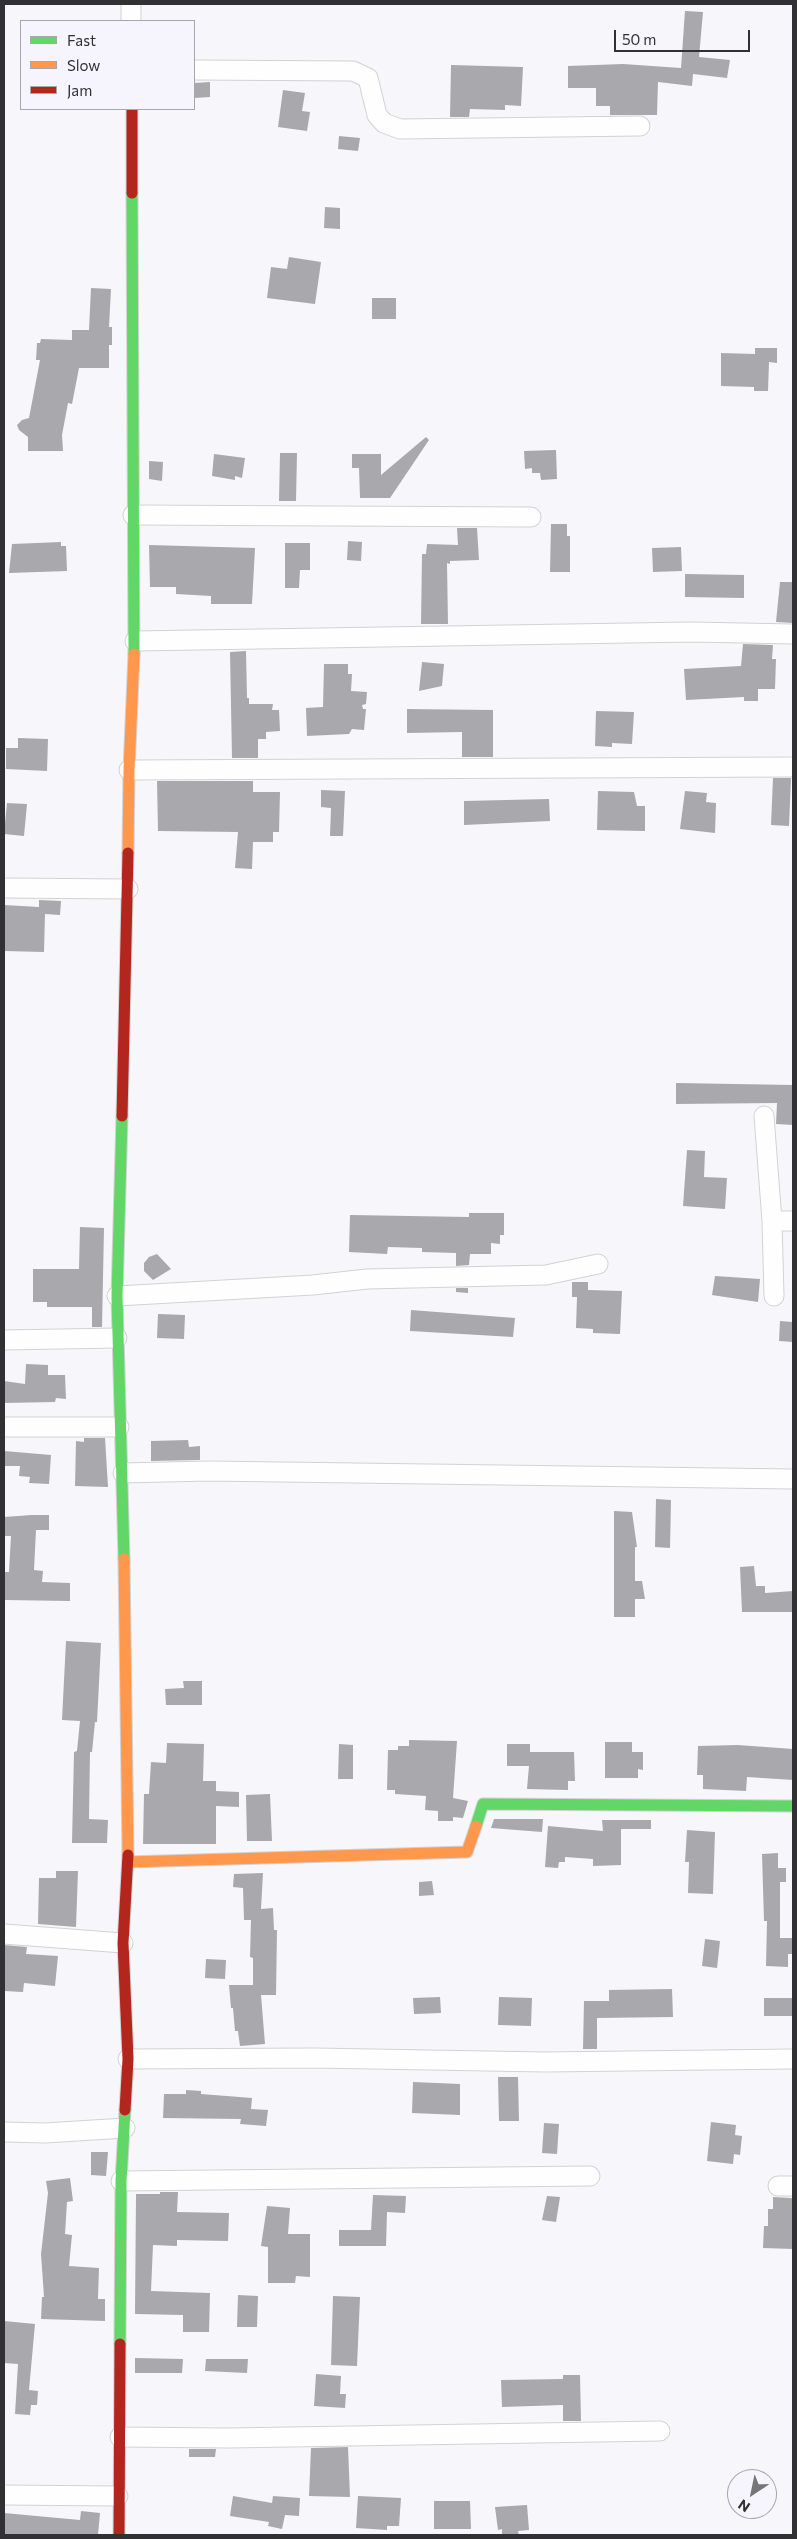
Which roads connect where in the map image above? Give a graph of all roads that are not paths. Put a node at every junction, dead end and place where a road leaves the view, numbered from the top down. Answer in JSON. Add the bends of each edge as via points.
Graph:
{"nodes":[{"id":1,"x":131,"y":4,"type":"edge"},
{"id":2,"x":131,"y":20,"type":"edge"},
{"id":3,"x":195,"y":70,"type":"edge"},
{"id":4,"x":132,"y":110,"type":"edge"},
{"id":5,"x":640,"y":126,"type":"dead end"},
{"id":6,"x":133,"y":515,"type":"junction"},
{"id":7,"x":531,"y":517,"type":"dead end"},
{"id":8,"x":793,"y":634,"type":"edge"},
{"id":9,"x":135,"y":641,"type":"junction"},
{"id":10,"x":793,"y":768,"type":"edge"},
{"id":11,"x":128,"y":770,"type":"junction"},
{"id":12,"x":4,"y":888,"type":"edge"},
{"id":13,"x":128,"y":889,"type":"junction"},
{"id":14,"x":764,"y":1116,"type":"dead end"},
{"id":15,"x":772,"y":1221,"type":"junction"},
{"id":16,"x":793,"y":1221,"type":"edge"},
{"id":17,"x":598,"y":1264,"type":"dead end"},
{"id":18,"x":117,"y":1296,"type":"junction"},
{"id":19,"x":774,"y":1296,"type":"dead end"},
{"id":20,"x":117,"y":1338,"type":"junction"},
{"id":21,"x":4,"y":1340,"type":"edge"},
{"id":22,"x":4,"y":1427,"type":"edge"},
{"id":23,"x":119,"y":1427,"type":"junction"},
{"id":24,"x":123,"y":1473,"type":"junction"},
{"id":25,"x":793,"y":1479,"type":"edge"},
{"id":26,"x":793,"y":1806,"type":"edge"},
{"id":27,"x":128,"y":1862,"type":"junction"},
{"id":28,"x":4,"y":1934,"type":"edge"},
{"id":29,"x":124,"y":1944,"type":"junction"},
{"id":30,"x":128,"y":2059,"type":"junction"},
{"id":31,"x":793,"y":2059,"type":"edge"},
{"id":32,"x":125,"y":2128,"type":"junction"},
{"id":33,"x":4,"y":2132,"type":"edge"},
{"id":34,"x":590,"y":2176,"type":"dead end"},
{"id":35,"x":121,"y":2181,"type":"junction"},
{"id":36,"x":660,"y":2431,"type":"dead end"},
{"id":37,"x":120,"y":2436,"type":"junction"},
{"id":38,"x":4,"y":2495,"type":"edge"},
{"id":39,"x":118,"y":2496,"type":"junction"},
{"id":40,"x":118,"y":2535,"type":"edge"}],
"edges":[{"from":1,"to":2,"type":"street"},
{"from":3,"to":5,"type":"street","via":[[353,71],[368,78],[380,119],[400,128]]},
{"from":4,"to":6,"type":"street"},
{"from":6,"to":7,"type":"street"},
{"from":6,"to":9,"type":"street"},
{"from":8,"to":9,"type":"street","via":[[692,632]]},
{"from":9,"to":11,"type":"street"},
{"from":10,"to":11,"type":"street"},
{"from":11,"to":13,"type":"street"},
{"from":12,"to":13,"type":"street"},
{"from":13,"to":18,"type":"street"},
{"from":14,"to":15,"type":"street"},
{"from":15,"to":16,"type":"street"},
{"from":15,"to":19,"type":"street"},
{"from":17,"to":18,"type":"street","via":[[546,1275],[376,1278],[313,1286]]},
{"from":18,"to":20,"type":"street"},
{"from":20,"to":21,"type":"street"},
{"from":20,"to":23,"type":"street"},
{"from":22,"to":23,"type":"street"},
{"from":23,"to":24,"type":"street"},
{"from":24,"to":25,"type":"street","via":[[209,1471]]},
{"from":24,"to":27,"type":"street"},
{"from":26,"to":27,"type":"street","via":[[483,1804],[467,1852]]},
{"from":27,"to":29,"type":"street"},
{"from":28,"to":29,"type":"street"},
{"from":29,"to":30,"type":"street"},
{"from":30,"to":31,"type":"street","via":[[545,2062]]},
{"from":30,"to":32,"type":"street"},
{"from":32,"to":33,"type":"street"},
{"from":32,"to":35,"type":"street"},
{"from":34,"to":35,"type":"street"},
{"from":35,"to":37,"type":"street"},
{"from":36,"to":37,"type":"street","via":[[228,2438]]},
{"from":37,"to":39,"type":"street"},
{"from":38,"to":39,"type":"street"},
{"from":39,"to":40,"type":"street"}]}
